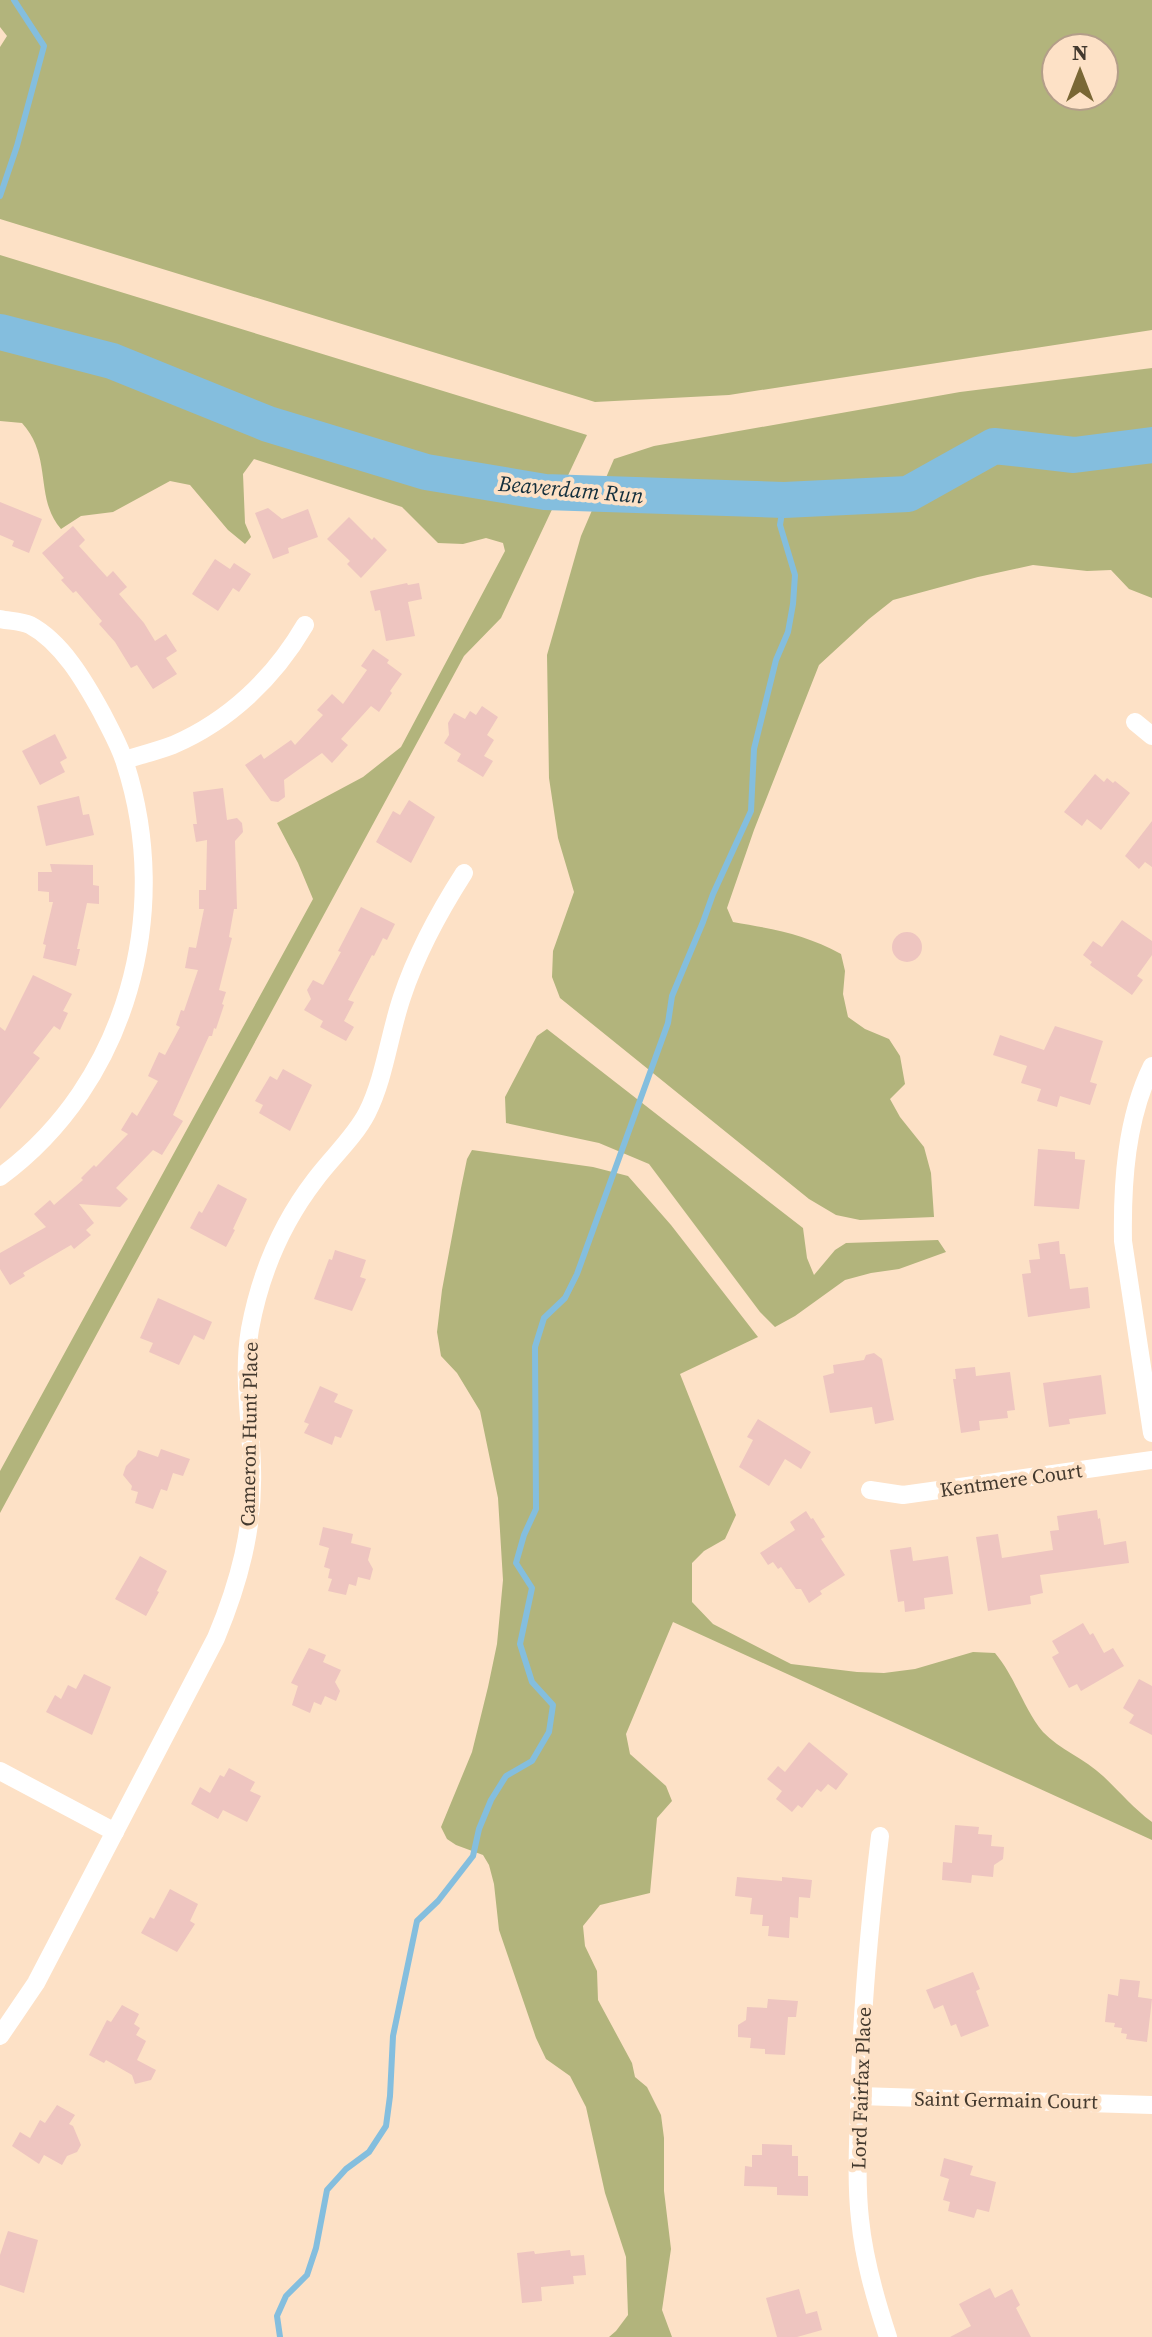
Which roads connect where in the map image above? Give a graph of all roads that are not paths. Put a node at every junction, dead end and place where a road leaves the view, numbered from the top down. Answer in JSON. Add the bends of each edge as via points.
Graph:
{"nodes":[{"id":1,"x":0,"y":619,"type":"edge"},
{"id":2,"x":305,"y":625,"type":"dead end"},
{"id":3,"x":1135,"y":722,"type":"dead end"},
{"id":4,"x":1152,"y":736,"type":"edge"},
{"id":5,"x":125,"y":760,"type":"junction"},
{"id":6,"x":464,"y":873,"type":"dead end"},
{"id":7,"x":1152,"y":1066,"type":"edge"},
{"id":8,"x":0,"y":1177,"type":"edge"},
{"id":9,"x":1152,"y":1433,"type":"edge"},
{"id":10,"x":1152,"y":1460,"type":"edge"},
{"id":11,"x":870,"y":1490,"type":"dead end"},
{"id":12,"x":0,"y":1771,"type":"edge"},
{"id":13,"x":115,"y":1832,"type":"junction"},
{"id":14,"x":880,"y":1836,"type":"dead end"},
{"id":15,"x":0,"y":2036,"type":"edge"},
{"id":16,"x":859,"y":2096,"type":"junction"},
{"id":17,"x":1152,"y":2105,"type":"edge"},
{"id":18,"x":888,"y":2337,"type":"edge"}],
"edges":[{"from":1,"to":5,"type":"street","via":[[29,625],[57,647],[96,701]]},
{"from":2,"to":5,"type":"street","via":[[277,666],[229,712],[171,745]]},
{"from":3,"to":4,"type":"street"},
{"from":5,"to":8,"type":"street","via":[[144,860],[144,910],[133,976],[118,1023],[87,1084],[47,1135]]},
{"from":6,"to":13,"type":"street","name":"Cameron Hunt Place","via":[[417,956],[366,1115],[294,1210],[259,1289],[246,1372],[252,1467],[245,1553],[216,1638]]},
{"from":7,"to":9,"type":"street","via":[[1129,1142],[1123,1241]]},
{"from":10,"to":11,"type":"street","name":"Kentmere Court","via":[[903,1495]]},
{"from":12,"to":13,"type":"street"},
{"from":13,"to":15,"type":"street","name":"Cameron Hunt Place","via":[[36,1983]]},
{"from":14,"to":16,"type":"street","name":"Lord Fairfax Place","via":[[865,1972]]},
{"from":16,"to":17,"type":"street","name":"Saint Germain Court"},
{"from":16,"to":18,"type":"street","name":"Lord Fairfax Place","via":[[860,2220],[870,2283]]}]}
